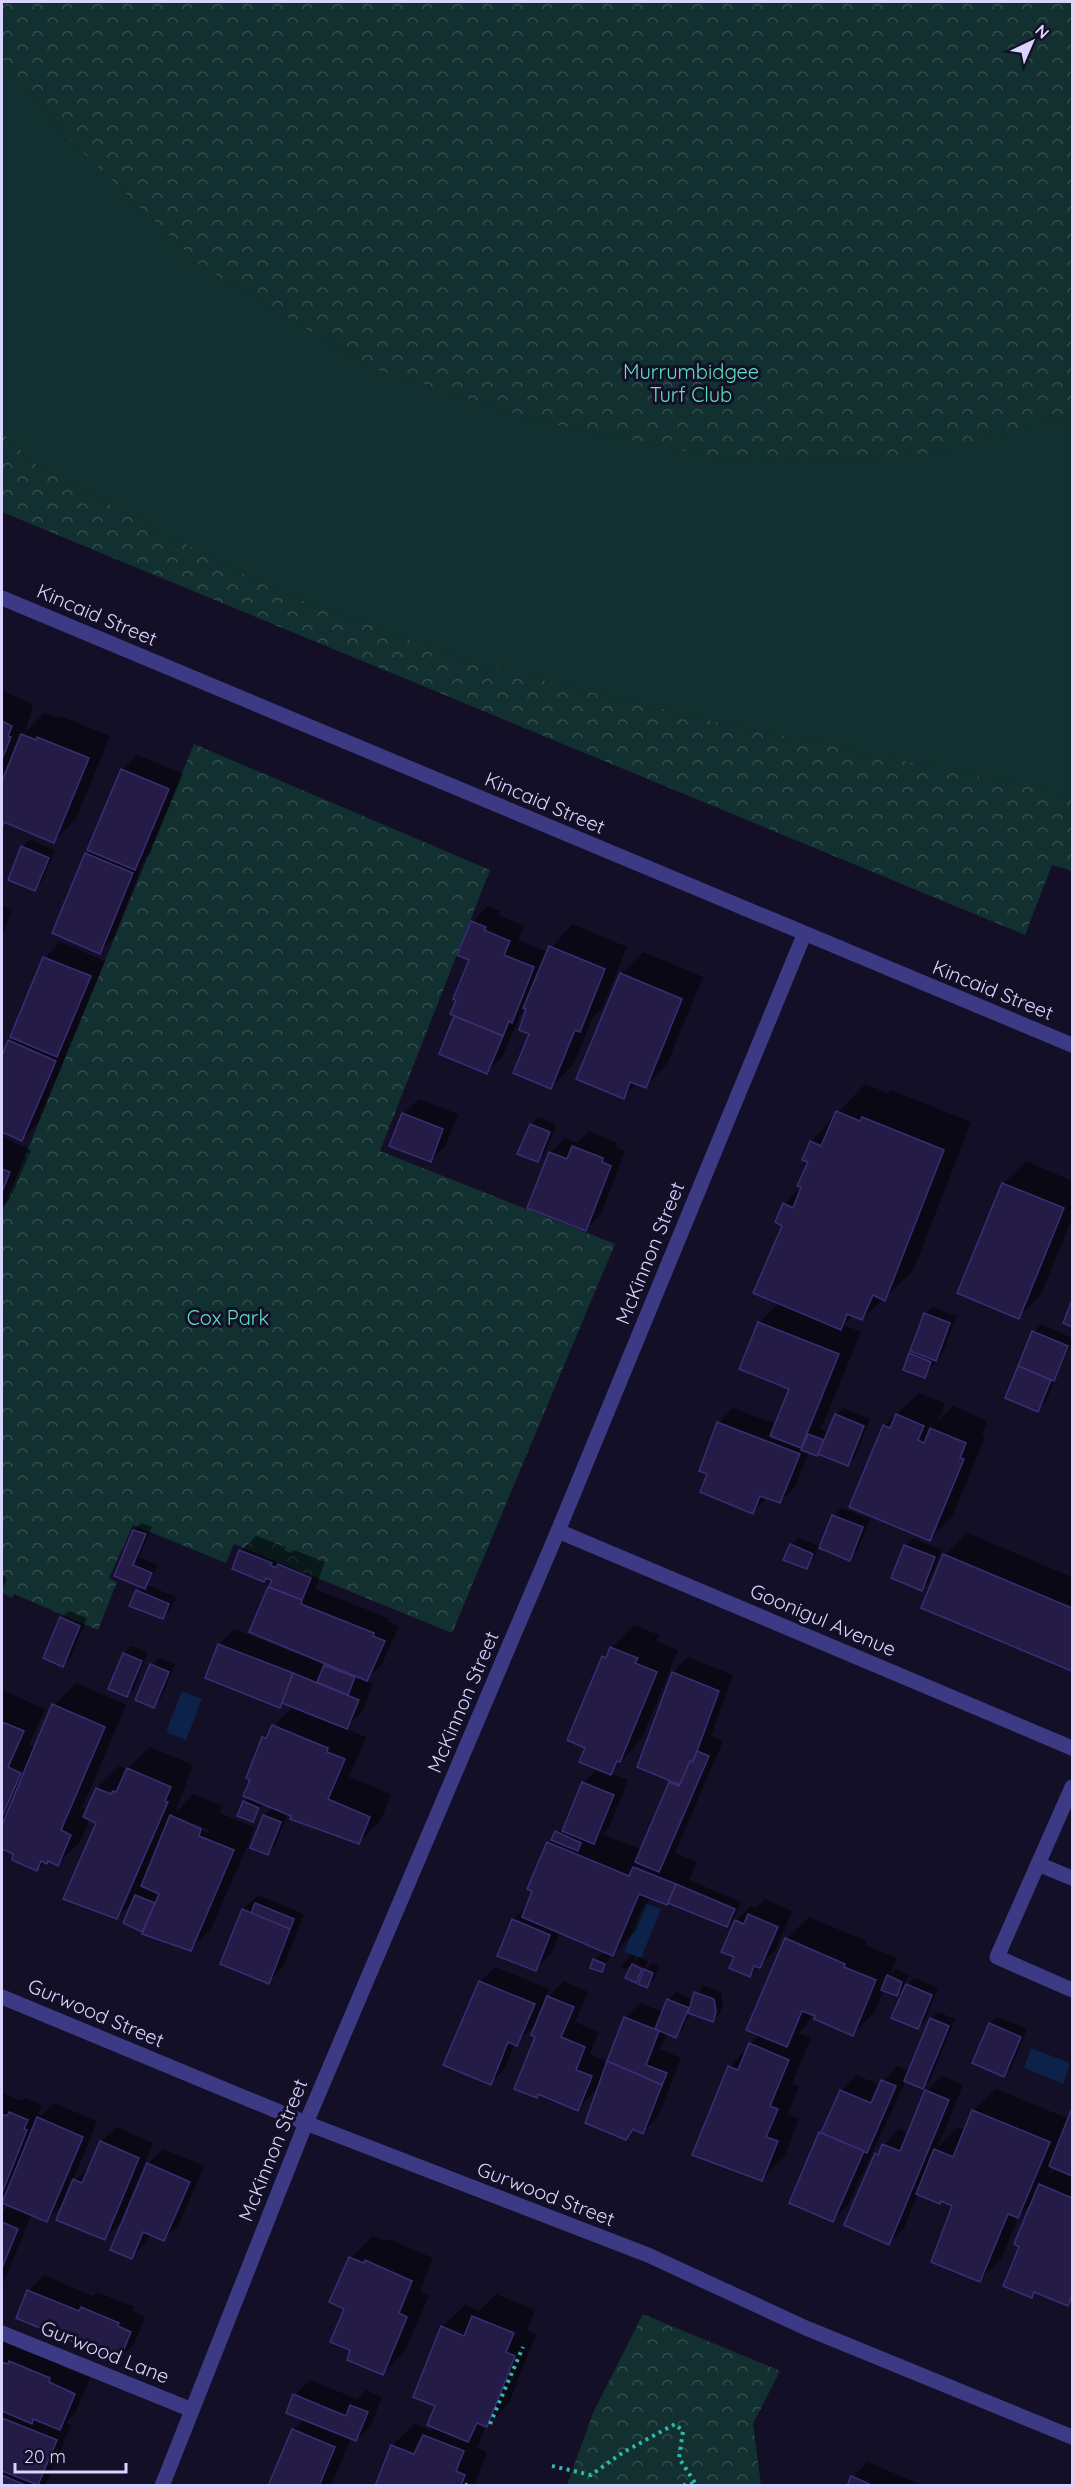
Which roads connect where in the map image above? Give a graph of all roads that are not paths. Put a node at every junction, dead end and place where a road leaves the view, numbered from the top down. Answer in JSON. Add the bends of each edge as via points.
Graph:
{"nodes":[{"id":1,"x":2,"y":598,"type":"edge"},
{"id":2,"x":804,"y":935,"type":"junction"},
{"id":3,"x":1072,"y":1046,"type":"edge"},
{"id":4,"x":558,"y":1532,"type":"junction"},
{"id":5,"x":1072,"y":1748,"type":"edge"},
{"id":6,"x":1072,"y":1787,"type":"edge"},
{"id":7,"x":1038,"y":1864,"type":"junction"},
{"id":8,"x":1072,"y":1878,"type":"edge"},
{"id":9,"x":1072,"y":1990,"type":"edge"},
{"id":10,"x":2,"y":1997,"type":"edge"},
{"id":11,"x":306,"y":2123,"type":"junction"},
{"id":12,"x":2,"y":2333,"type":"edge"},
{"id":13,"x":192,"y":2410,"type":"junction"},
{"id":14,"x":1072,"y":2437,"type":"edge"},
{"id":15,"x":162,"y":2486,"type":"edge"}],
"edges":[{"from":1,"to":2,"type":"street","name":"Kincaid Street"},
{"from":2,"to":3,"type":"street","name":"Kincaid Street"},
{"from":2,"to":4,"type":"street","name":"McKinnon Street"},
{"from":4,"to":5,"type":"street","name":"Goonigul Avenue"},
{"from":4,"to":11,"type":"street","name":"McKinnon Street"},
{"from":6,"to":7,"type":"street"},
{"from":7,"to":8,"type":"street"},
{"from":7,"to":9,"type":"street","via":[[997,1958]]},
{"from":10,"to":11,"type":"street","name":"Gurwood Street"},
{"from":11,"to":13,"type":"street","name":"McKinnon Street"},
{"from":11,"to":14,"type":"street","name":"Gurwood Street","via":[[648,2255],[806,2328]]},
{"from":12,"to":13,"type":"street","name":"Gurwood Lane"},
{"from":13,"to":15,"type":"street","name":"McKinnon Street"}]}
